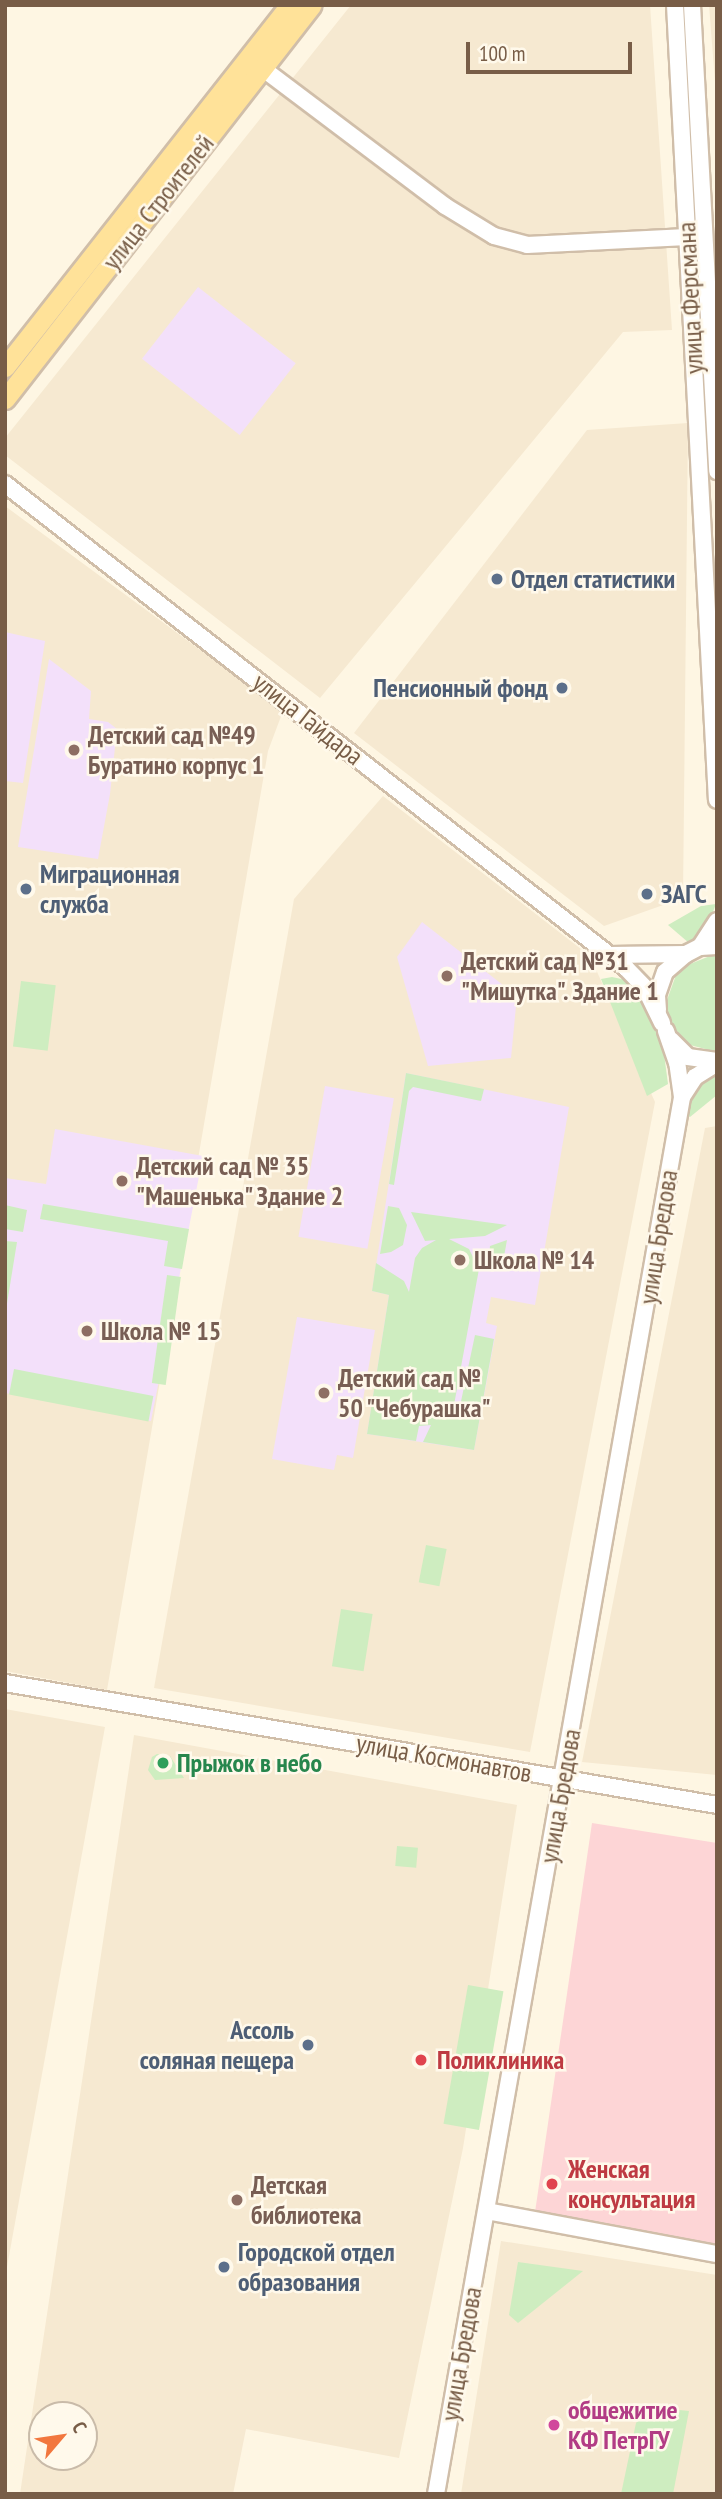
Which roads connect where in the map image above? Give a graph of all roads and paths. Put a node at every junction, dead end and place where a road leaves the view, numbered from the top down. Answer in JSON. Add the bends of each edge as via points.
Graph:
{"nodes":[{"id":1,"x":290,"y":5,"type":"edge"},
{"id":2,"x":312,"y":5,"type":"edge"},
{"id":3,"x":675,"y":5,"type":"edge"},
{"id":4,"x":692,"y":5,"type":"edge"},
{"id":5,"x":255,"y":63,"type":"junction"},
{"id":6,"x":689,"y":115,"type":"junction"},
{"id":7,"x":687,"y":237,"type":"junction"},
{"id":8,"x":86,"y":280,"type":"junction"},
{"id":9,"x":5,"y":367,"type":"edge"},
{"id":10,"x":5,"y":398,"type":"edge"},
{"id":11,"x":717,"y":471,"type":"edge"},
{"id":12,"x":5,"y":484,"type":"edge"},
{"id":13,"x":713,"y":667,"type":"edge"},
{"id":14,"x":715,"y":738,"type":"edge"},
{"id":15,"x":717,"y":800,"type":"edge"},
{"id":16,"x":717,"y":921,"type":"edge"},
{"id":17,"x":717,"y":946,"type":"edge"},
{"id":18,"x":693,"y":950,"type":"junction"},
{"id":19,"x":610,"y":955,"type":"junction"},
{"id":20,"x":664,"y":1027,"type":"junction"},
{"id":21,"x":717,"y":1062,"type":"edge"},
{"id":22,"x":682,"y":1097,"type":"junction"},
{"id":23,"x":5,"y":1683,"type":"edge"},
{"id":24,"x":563,"y":1779,"type":"junction"},
{"id":25,"x":717,"y":1805,"type":"edge"},
{"id":26,"x":487,"y":2211,"type":"junction"},
{"id":27,"x":717,"y":2254,"type":"edge"},
{"id":28,"x":436,"y":2494,"type":"edge"}],
"edges":[{"from":1,"to":5,"type":"main road","name":"улица Строителей"},
{"from":2,"to":5,"type":"main road","name":"улица Строителей"},
{"from":3,"to":6,"type":"street","name":"улица Ферсмана"},
{"from":4,"to":6,"type":"street","name":"улица Ферсмана"},
{"from":5,"to":7,"type":"street","via":[[445,206],[494,236],[527,245]]},
{"from":5,"to":8,"type":"main road","name":"улица Строителей"},
{"from":6,"to":7,"type":"street","name":"улица Ферсмана"},
{"from":6,"to":11,"type":"street","name":"улица Ферсмана"},
{"from":7,"to":13,"type":"street","name":"улица Ферсмана"},
{"from":8,"to":9,"type":"main road","name":"улица Строителей"},
{"from":8,"to":10,"type":"main road","name":"улица Строителей"},
{"from":12,"to":19,"type":"street","name":"улица Гайдара"},
{"from":13,"to":14,"type":"street","name":"улица Ферсмана"},
{"from":14,"to":15,"type":"street","name":"улица Ферсмана"},
{"from":16,"to":18,"type":"street"},
{"from":17,"to":18,"type":"street"},
{"from":18,"to":19,"type":"street"},
{"from":18,"to":20,"type":"street","via":[[659,982],[657,1005]]},
{"from":19,"to":20,"type":"street","name":"улица Гайдара","via":[[645,988]]},
{"from":20,"to":21,"type":"street","via":[[688,1057]]},
{"from":20,"to":22,"type":"street","via":[[677,1063]]},
{"from":21,"to":22,"type":"street","via":[[695,1077]]},
{"from":22,"to":24,"type":"street","name":"улица Бредова"},
{"from":23,"to":24,"type":"street","name":"улица Космонавтов"},
{"from":24,"to":25,"type":"street","name":"улица Космонавтов"},
{"from":24,"to":26,"type":"street","name":"улица Бредова"},
{"from":26,"to":27,"type":"street"},
{"from":26,"to":28,"type":"street","name":"улица Бредова"}]}
